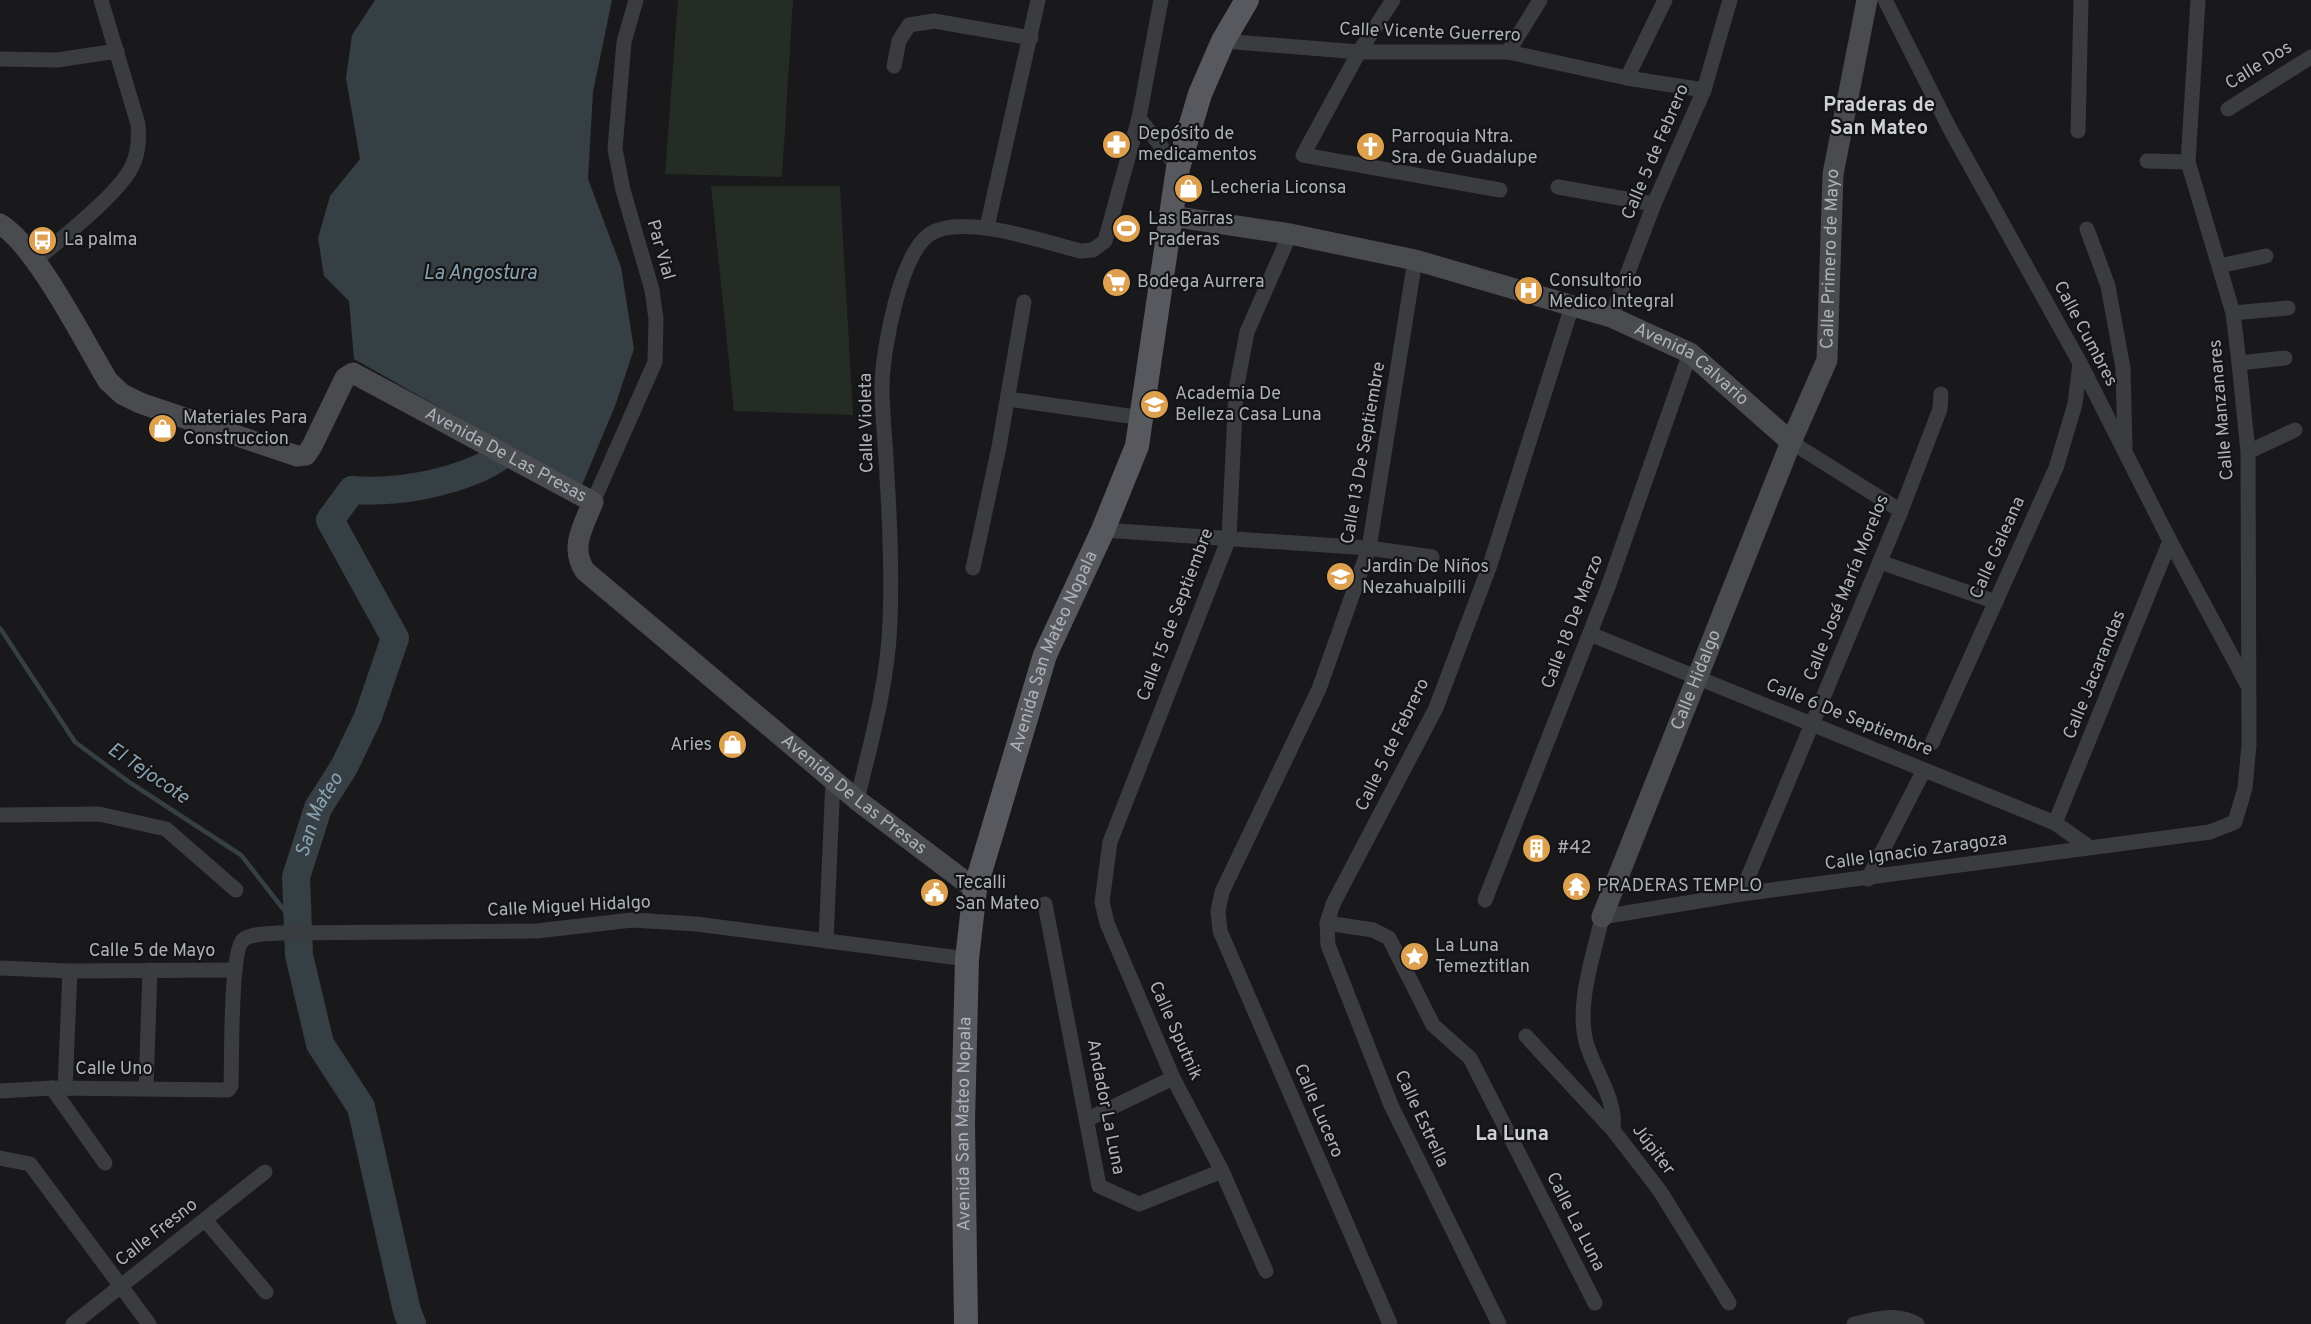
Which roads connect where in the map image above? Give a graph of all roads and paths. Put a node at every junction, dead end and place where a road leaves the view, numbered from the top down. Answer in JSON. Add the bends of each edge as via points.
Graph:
{"nodes":[{"id":1,"x":101,"y":0,"type":"edge"},
{"id":2,"x":636,"y":0,"type":"edge"},
{"id":3,"x":1038,"y":0,"type":"edge"},
{"id":4,"x":1161,"y":0,"type":"edge"},
{"id":5,"x":1247,"y":0,"type":"edge"},
{"id":6,"x":1393,"y":0,"type":"edge"},
{"id":7,"x":1540,"y":0,"type":"edge"},
{"id":8,"x":1665,"y":0,"type":"edge"},
{"id":9,"x":1730,"y":0,"type":"edge"},
{"id":10,"x":1868,"y":0,"type":"edge"},
{"id":11,"x":1885,"y":0,"type":"edge"},
{"id":12,"x":2081,"y":0,"type":"edge"},
{"id":13,"x":2200,"y":1,"type":"edge"},
{"id":14,"x":1031,"y":38,"type":"junction"},
{"id":15,"x":1223,"y":41,"type":"junction"},
{"id":16,"x":117,"y":51,"type":"junction"},
{"id":17,"x":1359,"y":52,"type":"junction"},
{"id":18,"x":1508,"y":52,"type":"junction"},
{"id":19,"x":2311,"y":57,"type":"edge"},
{"id":20,"x":0,"y":60,"type":"edge"},
{"id":21,"x":894,"y":66,"type":"dead end"},
{"id":22,"x":1627,"y":78,"type":"junction"},
{"id":23,"x":1704,"y":90,"type":"junction"},
{"id":24,"x":2228,"y":109,"type":"dead end"},
{"id":25,"x":1139,"y":117,"type":"junction"},
{"id":26,"x":2078,"y":131,"type":"dead end"},
{"id":27,"x":2147,"y":161,"type":"dead end"},
{"id":28,"x":2188,"y":162,"type":"junction"},
{"id":29,"x":1178,"y":168,"type":"junction"},
{"id":30,"x":1558,"y":188,"type":"dead end"},
{"id":31,"x":1500,"y":190,"type":"dead end"},
{"id":32,"x":1654,"y":204,"type":"junction"},
{"id":33,"x":1171,"y":216,"type":"junction"},
{"id":34,"x":0,"y":224,"type":"edge"},
{"id":35,"x":987,"y":227,"type":"junction"},
{"id":36,"x":2087,"y":229,"type":"dead end"},
{"id":37,"x":1290,"y":234,"type":"junction"},
{"id":38,"x":2266,"y":256,"type":"dead end"},
{"id":39,"x":1415,"y":260,"type":"junction"},
{"id":40,"x":35,"y":261,"type":"junction"},
{"id":41,"x":2219,"y":266,"type":"junction"},
{"id":42,"x":1024,"y":302,"type":"dead end"},
{"id":43,"x":1572,"y":306,"type":"junction"},
{"id":44,"x":2288,"y":308,"type":"dead end"},
{"id":45,"x":2233,"y":313,"type":"junction"},
{"id":46,"x":1611,"y":317,"type":"junction"},
{"id":47,"x":1690,"y":354,"type":"junction"},
{"id":48,"x":2285,"y":358,"type":"dead end"},
{"id":49,"x":2080,"y":363,"type":"junction"},
{"id":50,"x":2239,"y":363,"type":"junction"},
{"id":51,"x":1941,"y":394,"type":"dead end"},
{"id":52,"x":1008,"y":399,"type":"junction"},
{"id":53,"x":1143,"y":418,"type":"junction"},
{"id":54,"x":2295,"y":430,"type":"dead end"},
{"id":55,"x":1791,"y":442,"type":"junction"},
{"id":56,"x":2248,"y":452,"type":"junction"},
{"id":57,"x":2126,"y":454,"type":"junction"},
{"id":58,"x":593,"y":502,"type":"junction"},
{"id":59,"x":1901,"y":511,"type":"junction"},
{"id":60,"x":1103,"y":530,"type":"junction"},
{"id":61,"x":1229,"y":538,"type":"junction"},
{"id":62,"x":2170,"y":542,"type":"junction"},
{"id":63,"x":1369,"y":548,"type":"junction"},
{"id":64,"x":1432,"y":557,"type":"dead end"},
{"id":65,"x":1880,"y":562,"type":"junction"},
{"id":66,"x":973,"y":568,"type":"dead end"},
{"id":67,"x":1996,"y":602,"type":"junction"},
{"id":68,"x":1590,"y":634,"type":"junction"},
{"id":69,"x":1697,"y":678,"type":"junction"},
{"id":70,"x":2250,"y":688,"type":"junction"},
{"id":71,"x":1812,"y":725,"type":"junction"},
{"id":72,"x":1932,"y":743,"type":"dead end"},
{"id":73,"x":1924,"y":770,"type":"junction"},
{"id":74,"x":833,"y":780,"type":"junction"},
{"id":75,"x":857,"y":800,"type":"junction"},
{"id":76,"x":0,"y":815,"type":"edge"},
{"id":77,"x":2235,"y":822,"type":"joint"},
{"id":78,"x":2055,"y":823,"type":"junction"},
{"id":79,"x":2089,"y":848,"type":"junction"},
{"id":80,"x":1868,"y":879,"type":"junction"},
{"id":81,"x":975,"y":889,"type":"junction"},
{"id":82,"x":236,"y":890,"type":"dead end"},
{"id":83,"x":1741,"y":894,"type":"junction"},
{"id":84,"x":1485,"y":900,"type":"dead end"},
{"id":85,"x":1102,"y":902,"type":"joint"},
{"id":86,"x":1045,"y":904,"type":"dead end"},
{"id":87,"x":1218,"y":911,"type":"joint"},
{"id":88,"x":1602,"y":917,"type":"junction"},
{"id":89,"x":1327,"y":923,"type":"junction"},
{"id":90,"x":279,"y":933,"type":"joint"},
{"id":91,"x":826,"y":941,"type":"junction"},
{"id":92,"x":967,"y":959,"type":"junction"},
{"id":93,"x":0,"y":968,"type":"edge"},
{"id":94,"x":150,"y":970,"type":"junction"},
{"id":95,"x":235,"y":970,"type":"junction"},
{"id":96,"x":70,"y":971,"type":"junction"},
{"id":97,"x":1526,"y":1036,"type":"dead end"},
{"id":98,"x":1173,"y":1078,"type":"junction"},
{"id":99,"x":147,"y":1088,"type":"junction"},
{"id":100,"x":59,"y":1089,"type":"junction"},
{"id":101,"x":0,"y":1091,"type":"edge"},
{"id":102,"x":1088,"y":1119,"type":"junction"},
{"id":103,"x":1613,"y":1130,"type":"junction"},
{"id":104,"x":0,"y":1158,"type":"edge"},
{"id":105,"x":105,"y":1163,"type":"dead end"},
{"id":106,"x":1222,"y":1171,"type":"junction"},
{"id":107,"x":265,"y":1172,"type":"dead end"},
{"id":108,"x":206,"y":1221,"type":"junction"},
{"id":109,"x":1266,"y":1271,"type":"dead end"},
{"id":110,"x":122,"y":1285,"type":"junction"},
{"id":111,"x":266,"y":1292,"type":"dead end"},
{"id":112,"x":1595,"y":1303,"type":"dead end"},
{"id":113,"x":1729,"y":1303,"type":"dead end"},
{"id":114,"x":73,"y":1324,"type":"edge"},
{"id":115,"x":150,"y":1324,"type":"edge"},
{"id":116,"x":966,"y":1324,"type":"edge"},
{"id":117,"x":1390,"y":1324,"type":"edge"},
{"id":118,"x":1499,"y":1324,"type":"edge"},
{"id":119,"x":1854,"y":1324,"type":"edge"},
{"id":120,"x":1917,"y":1324,"type":"edge"}],
"edges":[{"from":1,"to":16,"type":"street"},
{"from":2,"to":58,"type":"street","name":"Par Vial","via":[[624,42],[615,149],[652,290],[655,362]]},
{"from":3,"to":14,"type":"street"},
{"from":4,"to":25,"type":"street","name":"Calle Violeta"},
{"from":5,"to":15,"type":"main road","name":"Avenida San Mateo Nopala"},
{"from":6,"to":17,"type":"street"},
{"from":7,"to":18,"type":"street"},
{"from":8,"to":22,"type":"street"},
{"from":9,"to":23,"type":"street","name":"Calle 5 de Febrero"},
{"from":10,"to":55,"type":"street","name":"Calle Primero de Mayo","via":[[1833,174],[1827,360]]},
{"from":11,"to":49,"type":"street","name":"Calle Cumbres","via":[[1950,129]]},
{"from":12,"to":26,"type":"street"},
{"from":13,"to":28,"type":"street","name":"Calle Manzanares"},
{"from":14,"to":21,"type":"street","via":[[934,21],[909,25],[899,41]]},
{"from":14,"to":35,"type":"street"},
{"from":15,"to":17,"type":"street","name":"Calle Vicente Guerrero"},
{"from":15,"to":29,"type":"main road","name":"Avenida San Mateo Nopala","via":[[1200,94]]},
{"from":16,"to":20,"type":"street","via":[[57,60]]},
{"from":16,"to":40,"type":"street","via":[[138,124],[139,145],[133,166],[104,200]]},
{"from":17,"to":18,"type":"street","name":"Calle Vicente Guerrero"},
{"from":17,"to":31,"type":"street","via":[[1303,155]]},
{"from":18,"to":22,"type":"street","name":"Calle Vicente Guerrero"},
{"from":19,"to":24,"type":"street","name":"Calle Dos"},
{"from":22,"to":23,"type":"street","name":"Calle Vicente Guerrero"},
{"from":23,"to":32,"type":"street","name":"Calle 5 de Febrero"},
{"from":25,"to":29,"type":"street"},
{"from":25,"to":35,"type":"street","name":"Calle Violeta","via":[[1105,241],[1093,250],[1080,251]]},
{"from":27,"to":28,"type":"street"},
{"from":28,"to":41,"type":"street","name":"Calle Manzanares"},
{"from":29,"to":33,"type":"main road","name":"Avenida San Mateo Nopala"},
{"from":30,"to":32,"type":"street"},
{"from":32,"to":46,"type":"street","name":"Calle 5 de Febrero"},
{"from":33,"to":37,"type":"street","name":"Avenida Calvario"},
{"from":33,"to":53,"type":"main road","name":"Avenida San Mateo Nopala"},
{"from":34,"to":40,"type":"street","name":"Avenida De Las Presas","via":[[18,238]]},
{"from":35,"to":75,"type":"street","name":"Calle Violeta","via":[[956,226],[930,234],[909,262],[891,313],[882,385],[890,624],[880,701]]},
{"from":36,"to":57,"type":"street","via":[[2108,286],[2123,368]]},
{"from":37,"to":39,"type":"street","name":"Avenida Calvario"},
{"from":37,"to":61,"type":"street","name":"Calle 15 de Septiembre","via":[[1247,332],[1236,390]]},
{"from":38,"to":41,"type":"street"},
{"from":39,"to":43,"type":"street","name":"Avenida Calvario"},
{"from":39,"to":63,"type":"street","name":"Calle 13 De Septiembre"},
{"from":40,"to":58,"type":"street","name":"Avenida De Las Presas","via":[[108,381],[140,403],[297,456],[306,454],[312,446],[345,378],[353,374]]},
{"from":41,"to":45,"type":"street","name":"Calle Manzanares"},
{"from":42,"to":52,"type":"street"},
{"from":43,"to":46,"type":"street","name":"Avenida Calvario"},
{"from":43,"to":89,"type":"street","name":"Calle 5 de Febrero","via":[[1490,565],[1436,708],[1333,904]]},
{"from":44,"to":45,"type":"street"},
{"from":45,"to":50,"type":"street","name":"Calle Manzanares"},
{"from":46,"to":47,"type":"street","name":"Avenida Calvario"},
{"from":47,"to":55,"type":"street","name":"Avenida Calvario"},
{"from":47,"to":68,"type":"street","name":"Calle 18 De Marzo"},
{"from":48,"to":50,"type":"street"},
{"from":49,"to":57,"type":"street","name":"Calle Cumbres"},
{"from":49,"to":67,"type":"street","name":"Calle Galeana","via":[[2075,404],[2055,468]]},
{"from":50,"to":56,"type":"street","name":"Calle Manzanares"},
{"from":51,"to":59,"type":"street","name":"Calle José María Morelos","via":[[1940,409]]},
{"from":52,"to":53,"type":"street"},
{"from":52,"to":66,"type":"street"},
{"from":53,"to":60,"type":"main road","name":"Avenida San Mateo Nopala","via":[[1128,473]]},
{"from":54,"to":56,"type":"street"},
{"from":55,"to":59,"type":"street","name":"Avenida Calvario"},
{"from":55,"to":69,"type":"street","name":"Calle Hidalgo"},
{"from":56,"to":70,"type":"street","name":"Calle Manzanares"},
{"from":57,"to":62,"type":"street","name":"Calle Cumbres"},
{"from":58,"to":74,"type":"street","name":"Avenida De Las Presas","via":[[576,544],[585,570]]},
{"from":59,"to":65,"type":"street","name":"Calle José María Morelos"},
{"from":60,"to":61,"type":"street"},
{"from":60,"to":81,"type":"main road","name":"Avenida San Mateo Nopala","via":[[1045,655]]},
{"from":61,"to":63,"type":"street"},
{"from":61,"to":85,"type":"street","name":"Calle 15 de Septiembre","via":[[1110,842]]},
{"from":62,"to":70,"type":"street","name":"Calle Cumbres"},
{"from":62,"to":78,"type":"street","name":"Calle Jacarandas"},
{"from":63,"to":64,"type":"street"},
{"from":63,"to":87,"type":"street","name":"Calle 13 De Septiembre","via":[[1319,689],[1222,892]]},
{"from":65,"to":67,"type":"street"},
{"from":65,"to":71,"type":"street","name":"Calle José María Morelos"},
{"from":67,"to":72,"type":"street","name":"Calle Galeana"},
{"from":68,"to":69,"type":"street","name":"Calle 6 De Septiembre"},
{"from":68,"to":84,"type":"street","name":"Calle 18 De Marzo"},
{"from":69,"to":71,"type":"street","name":"Calle 6 De Septiembre"},
{"from":69,"to":88,"type":"street","name":"Calle Hidalgo"},
{"from":70,"to":77,"type":"street","name":"Calle Manzanares","via":[[2246,788]]},
{"from":71,"to":73,"type":"street","name":"Calle 6 De Septiembre"},
{"from":71,"to":83,"type":"street","name":"Calle José María Morelos"},
{"from":73,"to":78,"type":"street","name":"Calle 6 De Septiembre"},
{"from":73,"to":80,"type":"street"},
{"from":74,"to":75,"type":"street","name":"Avenida De Las Presas"},
{"from":74,"to":91,"type":"street"},
{"from":75,"to":81,"type":"street","name":"Avenida De Las Presas"},
{"from":76,"to":82,"type":"street","via":[[99,814],[166,829]]},
{"from":77,"to":79,"type":"street","name":"Calle Ignacio Zaragoza","via":[[2210,832]]},
{"from":78,"to":79,"type":"street","name":"Calle 6 De Septiembre"},
{"from":79,"to":80,"type":"street","name":"Calle Ignacio Zaragoza"},
{"from":80,"to":83,"type":"street","name":"Calle Ignacio Zaragoza"},
{"from":81,"to":92,"type":"main road","name":"Avenida San Mateo Nopala"},
{"from":83,"to":88,"type":"street","name":"Calle Ignacio Zaragoza"},
{"from":85,"to":98,"type":"street","name":"Calle Sputnik","via":[[1107,923]]},
{"from":86,"to":102,"type":"street","name":"Andador La Luna"},
{"from":87,"to":117,"type":"street","name":"Calle Lucero","via":[[1220,931]]},
{"from":88,"to":103,"type":"street","via":[[1583,1023],[1586,1042],[1614,1112]]},
{"from":89,"to":112,"type":"street","name":"Calle La Luna","via":[[1373,930],[1389,938],[1433,1025],[1470,1058]]},
{"from":89,"to":118,"type":"street","name":"Calle Estrella","via":[[1328,945],[1391,1105]]},
{"from":90,"to":91,"type":"street","name":"Calle Miguel Hidalgo","via":[[537,931],[632,920]]},
{"from":90,"to":95,"type":"street","name":"Calle 5 de Mayo","via":[[244,938]]},
{"from":91,"to":92,"type":"street","name":"Calle Miguel Hidalgo"},
{"from":92,"to":116,"type":"main road","name":"Avenida San Mateo Nopala","via":[[963,1122]]},
{"from":93,"to":96,"type":"street","name":"Calle 5 de Mayo"},
{"from":94,"to":95,"type":"street","name":"Calle 5 de Mayo"},
{"from":94,"to":96,"type":"street","name":"Calle 5 de Mayo"},
{"from":94,"to":99,"type":"street"},
{"from":95,"to":99,"type":"street","name":"Calle Uno","via":[[231,1086],[228,1090]]},
{"from":96,"to":100,"type":"street"},
{"from":97,"to":103,"type":"street","name":"Júpiter"},
{"from":98,"to":102,"type":"street"},
{"from":98,"to":106,"type":"street","name":"Calle Sputnik"},
{"from":99,"to":100,"type":"street","name":"Calle Uno"},
{"from":100,"to":101,"type":"street","name":"Calle Uno"},
{"from":100,"to":105,"type":"street"},
{"from":102,"to":106,"type":"street","name":"Andador La Luna","via":[[1099,1186],[1140,1204]]},
{"from":103,"to":113,"type":"street","name":"Júpiter","via":[[1660,1191]]},
{"from":104,"to":110,"type":"street","via":[[30,1164]]},
{"from":106,"to":109,"type":"street","name":"Calle Sputnik"},
{"from":107,"to":108,"type":"street","name":"Calle Fresno"},
{"from":108,"to":110,"type":"street","name":"Calle Fresno"},
{"from":108,"to":111,"type":"street"},
{"from":110,"to":114,"type":"street","name":"Calle Fresno"},
{"from":110,"to":115,"type":"street"},
{"from":119,"to":120,"type":"street","via":[[1904,1317]]}]}
